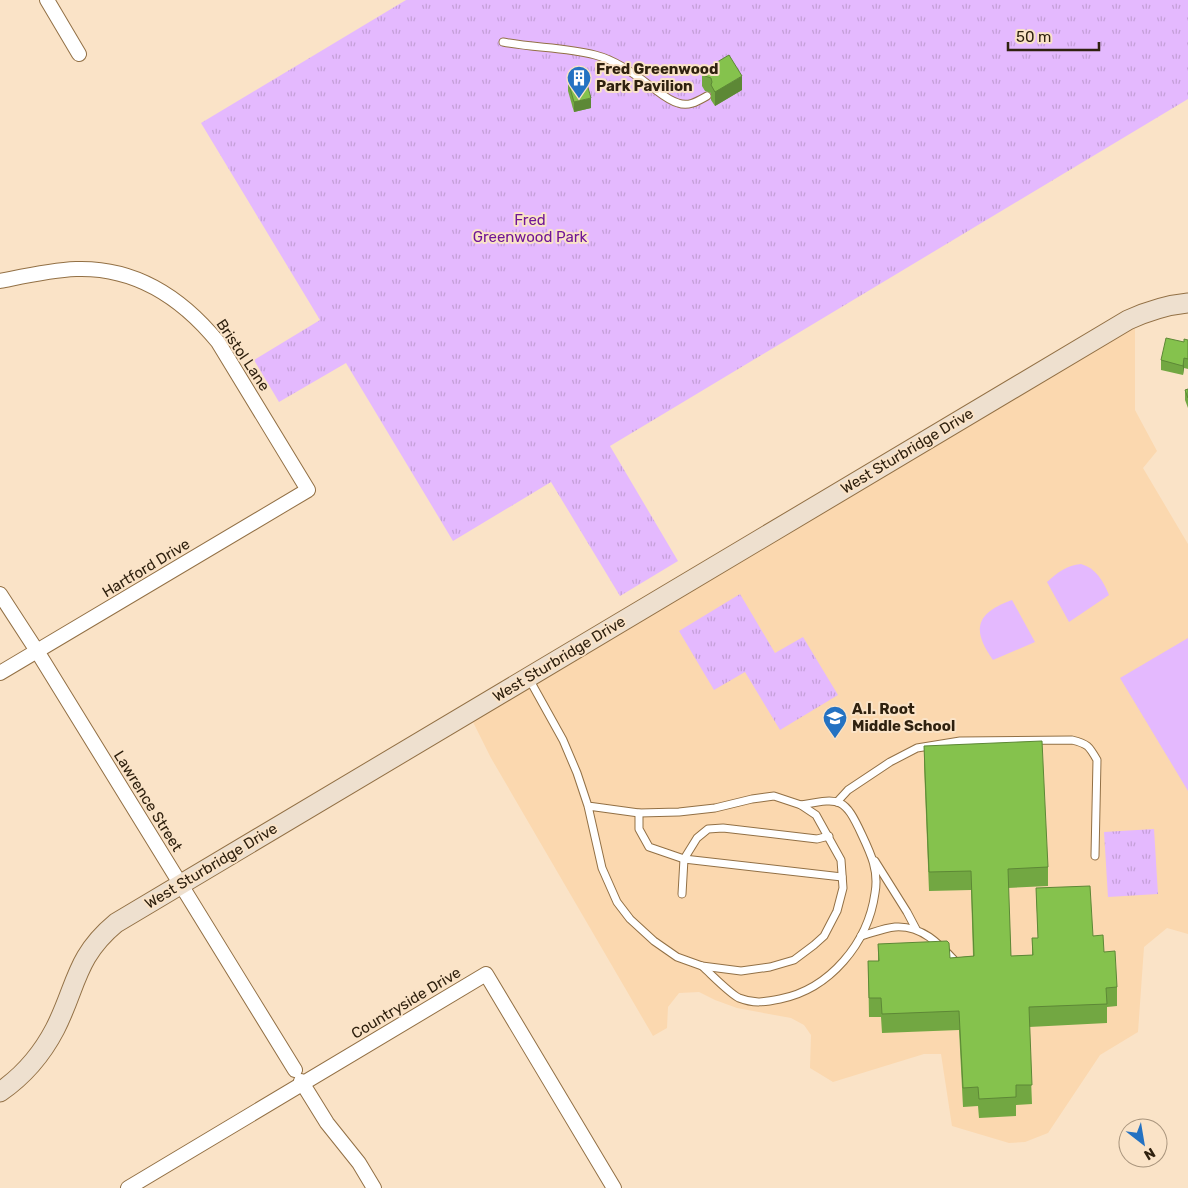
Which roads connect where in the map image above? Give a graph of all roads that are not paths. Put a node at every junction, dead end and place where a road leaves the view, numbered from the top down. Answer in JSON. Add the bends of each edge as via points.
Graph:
{"nodes":[{"id":1,"x":47,"y":0,"type":"edge"},
{"id":2,"x":503,"y":42,"type":"dead end"},
{"id":3,"x":79,"y":54,"type":"dead end"},
{"id":4,"x":707,"y":96,"type":"dead end"},
{"id":5,"x":0,"y":281,"type":"edge"},
{"id":6,"x":1188,"y":303,"type":"edge"},
{"id":7,"x":308,"y":490,"type":"joint"},
{"id":8,"x":0,"y":594,"type":"edge"},
{"id":9,"x":37,"y":651,"type":"junction"},
{"id":10,"x":0,"y":673,"type":"edge"},
{"id":11,"x":528,"y":677,"type":"junction"},
{"id":12,"x":837,"y":802,"type":"junction"},
{"id":13,"x":801,"y":805,"type":"junction"},
{"id":14,"x":588,"y":806,"type":"junction"},
{"id":15,"x":639,"y":813,"type":"junction"},
{"id":16,"x":829,"y":836,"type":"junction"},
{"id":17,"x":1095,"y":856,"type":"dead end"},
{"id":18,"x":684,"y":859,"type":"junction"},
{"id":19,"x":874,"y":860,"type":"junction"},
{"id":20,"x":842,"y":877,"type":"junction"},
{"id":21,"x":181,"y":884,"type":"junction"},
{"id":22,"x":682,"y":894,"type":"dead end"},
{"id":23,"x":916,"y":929,"type":"junction"},
{"id":24,"x":860,"y":936,"type":"junction"},
{"id":25,"x":702,"y":966,"type":"junction"},
{"id":26,"x":965,"y":971,"type":"edge"},
{"id":27,"x":300,"y":1078,"type":"junction"},
{"id":28,"x":0,"y":1092,"type":"edge"},
{"id":29,"x":128,"y":1188,"type":"edge"},
{"id":30,"x":374,"y":1188,"type":"edge"},
{"id":31,"x":614,"y":1188,"type":"edge"}],
"edges":[{"from":1,"to":3,"type":"street"},
{"from":2,"to":4,"type":"lane","via":[[595,55],[629,71],[678,104],[689,104]]},
{"from":5,"to":7,"type":"street","name":"Bristol Lane","via":[[54,271],[101,270],[146,283],[167,294],[197,318],[218,342]]},
{"from":6,"to":11,"type":"street","name":"West Sturbridge Drive","via":[[1150,310],[1128,320]]},
{"from":7,"to":9,"type":"street","name":"Hartford Drive"},
{"from":8,"to":9,"type":"street","name":"Lawrence Street"},
{"from":9,"to":10,"type":"street","name":"Hartford Drive"},
{"from":9,"to":21,"type":"street","name":"Lawrence Street"},
{"from":11,"to":14,"type":"lane","via":[[563,740]]},
{"from":11,"to":21,"type":"street","name":"West Sturbridge Drive"},
{"from":12,"to":13,"type":"lane"},
{"from":12,"to":17,"type":"lane","via":[[848,790],[917,748],[960,741],[1072,740],[1090,748],[1096,760]]},
{"from":12,"to":19,"type":"lane","via":[[844,804],[854,816]]},
{"from":13,"to":15,"type":"lane","via":[[774,796],[715,808]]},
{"from":13,"to":16,"type":"lane","via":[[816,815]]},
{"from":14,"to":15,"type":"lane"},
{"from":14,"to":25,"type":"lane","via":[[602,868],[617,902],[654,941],[677,957]]},
{"from":15,"to":18,"type":"lane","via":[[639,829],[649,847]]},
{"from":16,"to":18,"type":"lane","via":[[816,838],[708,829],[697,838]]},
{"from":16,"to":20,"type":"lane","via":[[841,860]]},
{"from":18,"to":20,"type":"lane"},
{"from":18,"to":22,"type":"lane"},
{"from":19,"to":23,"type":"lane"},
{"from":19,"to":24,"type":"lane","via":[[876,892]]},
{"from":20,"to":25,"type":"lane","via":[[843,888],[837,911],[824,936],[794,960],[742,971]]},
{"from":21,"to":27,"type":"street","name":"Lawrence Street"},
{"from":21,"to":28,"type":"street","name":"West Sturbridge Drive","via":[[116,924],[90,950],[46,1045],[34,1062]]},
{"from":23,"to":24,"type":"lane","via":[[895,927]]},
{"from":23,"to":26,"type":"lane","via":[[936,941]]},
{"from":24,"to":25,"type":"lane","via":[[848,957],[822,982],[791,997],[759,1003],[738,997]]},
{"from":27,"to":29,"type":"street","name":"Countryside Drive"},
{"from":27,"to":30,"type":"street","name":"Lawrence Street","via":[[327,1123]]},
{"from":27,"to":31,"type":"street","name":"Countryside Drive","via":[[486,974]]}]}
